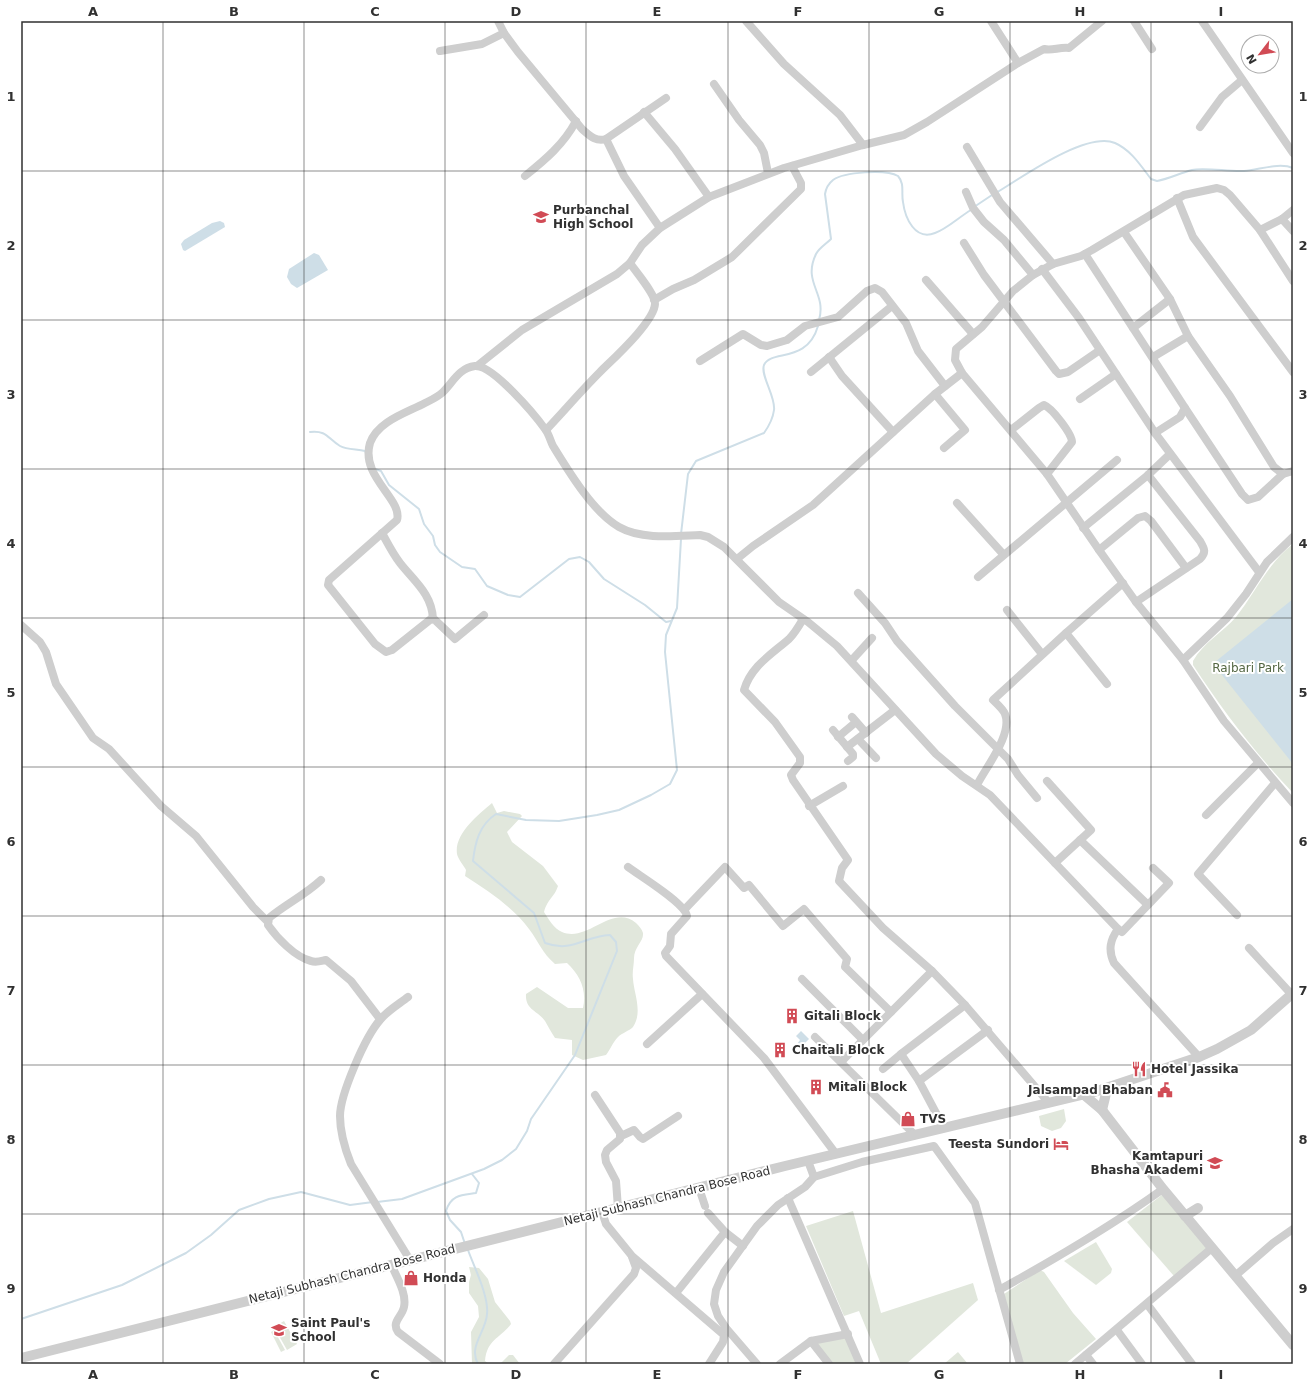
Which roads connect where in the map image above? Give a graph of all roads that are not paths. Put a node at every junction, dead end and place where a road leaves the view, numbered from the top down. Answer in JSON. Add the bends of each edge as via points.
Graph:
{"nodes":[{"id":1,"x":498,"y":21,"type":"edge"},
{"id":2,"x":746,"y":21,"type":"edge"},
{"id":3,"x":991,"y":21,"type":"edge"},
{"id":4,"x":1102,"y":21,"type":"edge"},
{"id":5,"x":1134,"y":21,"type":"edge"},
{"id":6,"x":1202,"y":21,"type":"edge"},
{"id":7,"x":504,"y":33,"type":"junction"},
{"id":8,"x":1152,"y":48,"type":"dead end"},
{"id":9,"x":440,"y":51,"type":"dead end"},
{"id":10,"x":1018,"y":63,"type":"junction"},
{"id":11,"x":1242,"y":80,"type":"junction"},
{"id":12,"x":714,"y":84,"type":"dead end"},
{"id":13,"x":666,"y":98,"type":"dead end"},
{"id":14,"x":644,"y":112,"type":"junction"},
{"id":15,"x":576,"y":121,"type":"junction"},
{"id":16,"x":1200,"y":127,"type":"dead end"},
{"id":17,"x":606,"y":139,"type":"junction"},
{"id":18,"x":863,"y":145,"type":"junction"},
{"id":19,"x":967,"y":147,"type":"dead end"},
{"id":20,"x":1293,"y":153,"type":"edge"},
{"id":21,"x":792,"y":166,"type":"junction"},
{"id":22,"x":768,"y":173,"type":"junction"},
{"id":23,"x":525,"y":176,"type":"dead end"},
{"id":24,"x":966,"y":192,"type":"dead end"},
{"id":25,"x":710,"y":197,"type":"junction"},
{"id":26,"x":1177,"y":198,"type":"junction"},
{"id":27,"x":1293,"y":210,"type":"edge"},
{"id":28,"x":1282,"y":219,"type":"junction"},
{"id":29,"x":660,"y":228,"type":"junction"},
{"id":30,"x":1260,"y":230,"type":"junction"},
{"id":31,"x":1293,"y":231,"type":"edge"},
{"id":32,"x":1124,"y":232,"type":"junction"},
{"id":33,"x":964,"y":243,"type":"dead end"},
{"id":34,"x":1085,"y":254,"type":"junction"},
{"id":35,"x":630,"y":264,"type":"junction"},
{"id":36,"x":1053,"y":264,"type":"junction"},
{"id":37,"x":1042,"y":269,"type":"junction"},
{"id":38,"x":1033,"y":275,"type":"junction"},
{"id":39,"x":926,"y":280,"type":"dead end"},
{"id":40,"x":1293,"y":282,"type":"edge"},
{"id":41,"x":1170,"y":299,"type":"junction"},
{"id":42,"x":654,"y":300,"type":"junction"},
{"id":43,"x":1004,"y":300,"type":"junction"},
{"id":44,"x":892,"y":306,"type":"junction"},
{"id":45,"x":1133,"y":328,"type":"junction"},
{"id":46,"x":973,"y":334,"type":"junction"},
{"id":47,"x":1188,"y":336,"type":"junction"},
{"id":48,"x":1100,"y":350,"type":"junction"},
{"id":49,"x":829,"y":357,"type":"junction"},
{"id":50,"x":1153,"y":357,"type":"junction"},
{"id":51,"x":700,"y":361,"type":"dead end"},
{"id":52,"x":477,"y":366,"type":"junction"},
{"id":53,"x":811,"y":372,"type":"dead end"},
{"id":54,"x":1293,"y":372,"type":"edge"},
{"id":55,"x":962,"y":373,"type":"junction"},
{"id":56,"x":1116,"y":374,"type":"junction"},
{"id":57,"x":945,"y":386,"type":"junction"},
{"id":58,"x":935,"y":394,"type":"junction"},
{"id":59,"x":1080,"y":399,"type":"dead end"},
{"id":60,"x":1185,"y":408,"type":"junction"},
{"id":61,"x":546,"y":430,"type":"junction"},
{"id":62,"x":1011,"y":430,"type":"junction"},
{"id":63,"x":893,"y":432,"type":"junction"},
{"id":64,"x":1155,"y":433,"type":"junction"},
{"id":65,"x":944,"y":448,"type":"dead end"},
{"id":66,"x":1170,"y":454,"type":"junction"},
{"id":67,"x":1117,"y":460,"type":"dead end"},
{"id":68,"x":1293,"y":471,"type":"edge"},
{"id":69,"x":1047,"y":474,"type":"junction"},
{"id":70,"x":1283,"y":474,"type":"junction"},
{"id":71,"x":1148,"y":475,"type":"junction"},
{"id":72,"x":1066,"y":502,"type":"junction"},
{"id":73,"x":957,"y":503,"type":"dead end"},
{"id":74,"x":1083,"y":528,"type":"junction"},
{"id":75,"x":382,"y":533,"type":"junction"},
{"id":76,"x":1293,"y":537,"type":"edge"},
{"id":77,"x":1099,"y":550,"type":"junction"},
{"id":78,"x":1003,"y":554,"type":"junction"},
{"id":79,"x":738,"y":559,"type":"junction"},
{"id":80,"x":1186,"y":568,"type":"junction"},
{"id":81,"x":1259,"y":572,"type":"junction"},
{"id":82,"x":978,"y":578,"type":"dead end"},
{"id":83,"x":1123,"y":583,"type":"junction"},
{"id":84,"x":858,"y":593,"type":"dead end"},
{"id":85,"x":1136,"y":602,"type":"junction"},
{"id":86,"x":1007,"y":610,"type":"dead end"},
{"id":87,"x":484,"y":615,"type":"dead end"},
{"id":88,"x":433,"y":619,"type":"junction"},
{"id":89,"x":803,"y":619,"type":"junction"},
{"id":90,"x":21,"y":625,"type":"edge"},
{"id":91,"x":1066,"y":633,"type":"junction"},
{"id":92,"x":872,"y":638,"type":"dead end"},
{"id":93,"x":1042,"y":654,"type":"junction"},
{"id":94,"x":852,"y":660,"type":"junction"},
{"id":95,"x":1183,"y":660,"type":"junction"},
{"id":96,"x":1107,"y":684,"type":"dead end"},
{"id":97,"x":895,"y":710,"type":"junction"},
{"id":98,"x":866,"y":733,"type":"junction"},
{"id":99,"x":858,"y":739,"type":"junction"},
{"id":100,"x":847,"y":747,"type":"junction"},
{"id":101,"x":998,"y":749,"type":"junction"},
{"id":102,"x":876,"y":758,"type":"dead end"},
{"id":103,"x":848,"y":762,"type":"dead end"},
{"id":104,"x":1258,"y":763,"type":"junction"},
{"id":105,"x":1047,"y":781,"type":"dead end"},
{"id":106,"x":1275,"y":783,"type":"junction"},
{"id":107,"x":977,"y":785,"type":"junction"},
{"id":108,"x":843,"y":786,"type":"dead end"},
{"id":109,"x":1037,"y":798,"type":"dead end"},
{"id":110,"x":1293,"y":803,"type":"edge"},
{"id":111,"x":809,"y":806,"type":"junction"},
{"id":112,"x":1206,"y":815,"type":"dead end"},
{"id":113,"x":1080,"y":840,"type":"junction"},
{"id":114,"x":1055,"y":863,"type":"junction"},
{"id":115,"x":628,"y":868,"type":"dead end"},
{"id":116,"x":1153,"y":868,"type":"dead end"},
{"id":117,"x":321,"y":880,"type":"dead end"},
{"id":118,"x":1148,"y":905,"type":"junction"},
{"id":119,"x":685,"y":909,"type":"junction"},
{"id":120,"x":1237,"y":915,"type":"dead end"},
{"id":121,"x":267,"y":921,"type":"junction"},
{"id":122,"x":1118,"y":929,"type":"junction"},
{"id":123,"x":1249,"y":948,"type":"dead end"},
{"id":124,"x":932,"y":971,"type":"junction"},
{"id":125,"x":802,"y":979,"type":"dead end"},
{"id":126,"x":702,"y":994,"type":"junction"},
{"id":127,"x":1292,"y":994,"type":"edge"},
{"id":128,"x":408,"y":996,"type":"dead end"},
{"id":129,"x":965,"y":1005,"type":"junction"},
{"id":130,"x":891,"y":1012,"type":"junction"},
{"id":131,"x":380,"y":1019,"type":"junction"},
{"id":132,"x":988,"y":1030,"type":"junction"},
{"id":133,"x":815,"y":1037,"type":"dead end"},
{"id":134,"x":863,"y":1040,"type":"junction"},
{"id":135,"x":647,"y":1044,"type":"dead end"},
{"id":136,"x":901,"y":1054,"type":"junction"},
{"id":137,"x":1199,"y":1057,"type":"junction"},
{"id":138,"x":841,"y":1062,"type":"junction"},
{"id":139,"x":883,"y":1069,"type":"dead end"},
{"id":140,"x":919,"y":1081,"type":"junction"},
{"id":141,"x":1107,"y":1089,"type":"junction"},
{"id":142,"x":1083,"y":1094,"type":"junction"},
{"id":143,"x":595,"y":1095,"type":"dead end"},
{"id":144,"x":1049,"y":1103,"type":"junction"},
{"id":145,"x":1102,"y":1110,"type":"junction"},
{"id":146,"x":678,"y":1116,"type":"dead end"},
{"id":147,"x":944,"y":1128,"type":"junction"},
{"id":148,"x":928,"y":1132,"type":"junction"},
{"id":149,"x":915,"y":1135,"type":"junction"},
{"id":150,"x":621,"y":1136,"type":"junction"},
{"id":151,"x":934,"y":1146,"type":"junction"},
{"id":152,"x":836,"y":1154,"type":"junction"},
{"id":153,"x":808,"y":1160,"type":"junction"},
{"id":154,"x":814,"y":1177,"type":"junction"},
{"id":155,"x":699,"y":1188,"type":"junction"},
{"id":156,"x":1163,"y":1189,"type":"junction"},
{"id":157,"x":788,"y":1198,"type":"junction"},
{"id":158,"x":618,"y":1208,"type":"junction"},
{"id":159,"x":1198,"y":1208,"type":"dead end"},
{"id":160,"x":602,"y":1212,"type":"junction"},
{"id":161,"x":1185,"y":1216,"type":"junction"},
{"id":162,"x":1293,"y":1229,"type":"edge"},
{"id":163,"x":725,"y":1232,"type":"junction"},
{"id":164,"x":743,"y":1246,"type":"junction"},
{"id":165,"x":1212,"y":1248,"type":"junction"},
{"id":166,"x":632,"y":1256,"type":"junction"},
{"id":167,"x":410,"y":1260,"type":"junction"},
{"id":168,"x":391,"y":1264,"type":"junction"},
{"id":169,"x":642,"y":1265,"type":"junction"},
{"id":170,"x":634,"y":1274,"type":"junction"},
{"id":171,"x":1235,"y":1276,"type":"junction"},
{"id":172,"x":999,"y":1290,"type":"junction"},
{"id":173,"x":676,"y":1293,"type":"junction"},
{"id":174,"x":1147,"y":1304,"type":"junction"},
{"id":175,"x":1117,"y":1330,"type":"junction"},
{"id":176,"x":848,"y":1334,"type":"junction"},
{"id":177,"x":811,"y":1341,"type":"junction"},
{"id":178,"x":1293,"y":1344,"type":"edge"},
{"id":179,"x":1086,"y":1355,"type":"junction"},
{"id":180,"x":21,"y":1358,"type":"edge"},
{"id":181,"x":1190,"y":1361,"type":"edge"},
{"id":182,"x":24,"y":1364,"type":"edge"},
{"id":183,"x":440,"y":1364,"type":"edge"},
{"id":184,"x":554,"y":1364,"type":"edge"},
{"id":185,"x":709,"y":1364,"type":"edge"},
{"id":186,"x":757,"y":1364,"type":"edge"},
{"id":187,"x":780,"y":1364,"type":"edge"},
{"id":188,"x":829,"y":1364,"type":"edge"},
{"id":189,"x":860,"y":1364,"type":"edge"},
{"id":190,"x":1020,"y":1364,"type":"edge"},
{"id":191,"x":1075,"y":1364,"type":"edge"},
{"id":192,"x":1093,"y":1364,"type":"edge"},
{"id":193,"x":1142,"y":1364,"type":"edge"},
{"id":194,"x":1181,"y":1364,"type":"edge"}],
"edges":[{"from":1,"to":7,"type":"street"},
{"from":2,"to":18,"type":"street","via":[[784,64],[840,115]]},
{"from":3,"to":10,"type":"street"},
{"from":4,"to":10,"type":"street","via":[[1068,48],[1050,51],[1044,49]]},
{"from":5,"to":8,"type":"street"},
{"from":6,"to":11,"type":"street"},
{"from":7,"to":9,"type":"street","via":[[482,44]]},
{"from":7,"to":15,"type":"street"},
{"from":10,"to":18,"type":"street","via":[[913,131],[892,139]]},
{"from":11,"to":16,"type":"street","via":[[1222,97]]},
{"from":11,"to":20,"type":"street"},
{"from":12,"to":22,"type":"street","via":[[760,145]]},
{"from":13,"to":14,"type":"street"},
{"from":14,"to":17,"type":"street"},
{"from":14,"to":25,"type":"street"},
{"from":15,"to":17,"type":"street","via":[[592,138]]},
{"from":15,"to":23,"type":"street","via":[[570,133],[546,159]]},
{"from":17,"to":29,"type":"street","via":[[624,176]]},
{"from":18,"to":21,"type":"street"},
{"from":19,"to":36,"type":"street","via":[[994,193]]},
{"from":21,"to":22,"type":"street"},
{"from":21,"to":42,"type":"street","via":[[801,183],[801,189],[732,257]]},
{"from":22,"to":25,"type":"street"},
{"from":24,"to":38,"type":"street","via":[[972,206]]},
{"from":25,"to":29,"type":"street"},
{"from":26,"to":30,"type":"street","via":[[1209,188],[1224,190]]},
{"from":26,"to":32,"type":"street"},
{"from":26,"to":54,"type":"street","via":[[1193,236]]},
{"from":27,"to":28,"type":"street"},
{"from":28,"to":30,"type":"street"},
{"from":28,"to":31,"type":"street"},
{"from":29,"to":35,"type":"street","via":[[642,245]]},
{"from":30,"to":40,"type":"street"},
{"from":32,"to":34,"type":"street"},
{"from":32,"to":41,"type":"street"},
{"from":33,"to":43,"type":"street","via":[[984,275]]},
{"from":34,"to":36,"type":"street"},
{"from":34,"to":45,"type":"street"},
{"from":35,"to":42,"type":"street"},
{"from":35,"to":52,"type":"street","via":[[522,330]]},
{"from":36,"to":37,"type":"street"},
{"from":37,"to":38,"type":"street"},
{"from":37,"to":48,"type":"street"},
{"from":38,"to":43,"type":"street"},
{"from":39,"to":46,"type":"street"},
{"from":41,"to":45,"type":"street"},
{"from":41,"to":47,"type":"street"},
{"from":42,"to":61,"type":"street","via":[[654,309],[643,328]]},
{"from":43,"to":46,"type":"street","via":[[986,323]]},
{"from":43,"to":48,"type":"street","via":[[1036,347],[1059,374],[1068,372]]},
{"from":44,"to":49,"type":"street"},
{"from":44,"to":51,"type":"street","via":[[880,290],[873,288],[841,314],[805,326],[787,340],[767,346],[757,344],[743,334]]},
{"from":44,"to":57,"type":"street","via":[[908,327],[918,351]]},
{"from":45,"to":50,"type":"street"},
{"from":46,"to":55,"type":"street","via":[[954,352]]},
{"from":47,"to":50,"type":"street"},
{"from":47,"to":70,"type":"street","via":[[1230,396],[1274,467]]},
{"from":48,"to":56,"type":"street"},
{"from":49,"to":53,"type":"street"},
{"from":49,"to":63,"type":"street","via":[[842,376]]},
{"from":50,"to":60,"type":"street"},
{"from":52,"to":61,"type":"street","via":[[485,368],[500,380]]},
{"from":52,"to":75,"type":"street","via":[[459,373],[436,397],[392,419],[380,429],[370,444],[370,465],[374,475],[397,511],[396,520]]},
{"from":55,"to":57,"type":"street"},
{"from":55,"to":62,"type":"street"},
{"from":56,"to":59,"type":"street"},
{"from":56,"to":64,"type":"street"},
{"from":57,"to":58,"type":"street"},
{"from":58,"to":63,"type":"street"},
{"from":58,"to":65,"type":"street","via":[[965,430]]},
{"from":60,"to":64,"type":"street","via":[[1180,417]]},
{"from":60,"to":70,"type":"street","via":[[1248,500],[1258,497]]},
{"from":61,"to":79,"type":"street","via":[[572,475],[598,509],[616,525],[636,533],[700,535],[714,541]]},
{"from":62,"to":69,"type":"street"},
{"from":62,"to":69,"type":"street","via":[[1042,406],[1050,408],[1072,438],[1070,445]]},
{"from":63,"to":79,"type":"street","via":[[804,513],[753,546]]},
{"from":64,"to":66,"type":"street"},
{"from":66,"to":71,"type":"street"},
{"from":66,"to":81,"type":"street"},
{"from":67,"to":72,"type":"street"},
{"from":68,"to":70,"type":"street"},
{"from":69,"to":72,"type":"street"},
{"from":71,"to":74,"type":"street"},
{"from":71,"to":80,"type":"street","via":[[1205,548],[1203,556]]},
{"from":72,"to":74,"type":"street"},
{"from":72,"to":78,"type":"street"},
{"from":73,"to":78,"type":"street"},
{"from":74,"to":77,"type":"street"},
{"from":75,"to":88,"type":"street","via":[[400,562],[425,593]]},
{"from":75,"to":88,"type":"street","via":[[329,580],[329,588],[375,644],[386,652]]},
{"from":76,"to":81,"type":"street"},
{"from":77,"to":80,"type":"street","via":[[1138,518],[1145,516]]},
{"from":77,"to":83,"type":"street"},
{"from":78,"to":82,"type":"street"},
{"from":79,"to":89,"type":"street","via":[[779,602]]},
{"from":80,"to":85,"type":"street"},
{"from":81,"to":95,"type":"street","via":[[1227,618]]},
{"from":83,"to":85,"type":"street"},
{"from":83,"to":91,"type":"street"},
{"from":84,"to":101,"type":"street","via":[[962,714]]},
{"from":85,"to":95,"type":"street"},
{"from":86,"to":93,"type":"street"},
{"from":87,"to":88,"type":"street","via":[[455,639]]},
{"from":89,"to":94,"type":"street","via":[[822,632]]},
{"from":89,"to":111,"type":"street","via":[[789,639],[762,661],[744,690],[775,722],[800,757],[800,762],[791,775]]},
{"from":90,"to":121,"type":"street","via":[[43,647],[56,684],[93,738],[109,749],[161,806],[196,836]]},
{"from":91,"to":93,"type":"street"},
{"from":91,"to":96,"type":"street"},
{"from":92,"to":94,"type":"street"},
{"from":93,"to":101,"type":"street","via":[[994,700],[1005,714],[1006,722]]},
{"from":94,"to":97,"type":"street"},
{"from":95,"to":104,"type":"street","via":[[1224,721]]},
{"from":97,"to":98,"type":"street"},
{"from":97,"to":107,"type":"street","via":[[936,754]]},
{"from":98,"to":99,"type":"street"},
{"from":98,"to":100,"type":"street","via":[[854,719],[835,734]]},
{"from":99,"to":100,"type":"street"},
{"from":99,"to":102,"type":"street"},
{"from":100,"to":103,"type":"street","via":[[853,754]]},
{"from":101,"to":107,"type":"street"},
{"from":101,"to":109,"type":"street"},
{"from":104,"to":106,"type":"street"},
{"from":104,"to":112,"type":"street"},
{"from":105,"to":113,"type":"street","via":[[1092,830]]},
{"from":106,"to":110,"type":"street"},
{"from":106,"to":120,"type":"street","via":[[1198,874]]},
{"from":107,"to":114,"type":"street","via":[[1005,809]]},
{"from":108,"to":111,"type":"street"},
{"from":111,"to":124,"type":"street","via":[[848,860],[838,881],[883,928]]},
{"from":113,"to":114,"type":"street"},
{"from":113,"to":118,"type":"street"},
{"from":114,"to":122,"type":"street"},
{"from":115,"to":119,"type":"street"},
{"from":116,"to":118,"type":"street","via":[[1169,883]]},
{"from":117,"to":121,"type":"street"},
{"from":118,"to":122,"type":"street","via":[[1122,932]]},
{"from":119,"to":126,"type":"street","via":[[687,916],[671,934],[670,946],[665,953]]},
{"from":119,"to":130,"type":"street","via":[[725,867],[744,888],[749,885],[783,926],[804,909],[847,959],[845,967]]},
{"from":121,"to":131,"type":"street","via":[[272,932],[289,948],[312,962],[328,961],[342,972]]},
{"from":122,"to":137,"type":"street","via":[[1110,946],[1114,963]]},
{"from":123,"to":127,"type":"street"},
{"from":124,"to":129,"type":"street"},
{"from":124,"to":130,"type":"street"},
{"from":125,"to":134,"type":"street"},
{"from":126,"to":135,"type":"street"},
{"from":126,"to":152,"type":"street","via":[[764,1058]]},
{"from":127,"to":137,"type":"street","name":"Netaji Subhash Chandra Bose Road","via":[[1251,1030]]},
{"from":128,"to":131,"type":"street"},
{"from":129,"to":132,"type":"street"},
{"from":129,"to":136,"type":"street"},
{"from":130,"to":134,"type":"street"},
{"from":131,"to":167,"type":"street","via":[[365,1044],[341,1104],[340,1116],[346,1149],[365,1189]]},
{"from":132,"to":140,"type":"street"},
{"from":132,"to":144,"type":"street"},
{"from":133,"to":138,"type":"street"},
{"from":134,"to":138,"type":"street"},
{"from":136,"to":139,"type":"street"},
{"from":136,"to":140,"type":"street"},
{"from":137,"to":141,"type":"street","name":"Netaji Subhash Chandra Bose Road"},
{"from":138,"to":149,"type":"street"},
{"from":140,"to":147,"type":"street"},
{"from":141,"to":142,"type":"street","name":"Netaji Subhash Chandra Bose Road"},
{"from":141,"to":145,"type":"street"},
{"from":142,"to":144,"type":"street","name":"Netaji Subhash Chandra Bose Road"},
{"from":142,"to":145,"type":"street"},
{"from":143,"to":150,"type":"street"},
{"from":144,"to":147,"type":"street","name":"Netaji Subhash Chandra Bose Road"},
{"from":145,"to":156,"type":"street"},
{"from":146,"to":150,"type":"street","via":[[643,1139],[634,1130]]},
{"from":147,"to":148,"type":"street","name":"Netaji Subhash Chandra Bose Road"},
{"from":148,"to":149,"type":"street","name":"Netaji Subhash Chandra Bose Road"},
{"from":148,"to":151,"type":"street"},
{"from":149,"to":152,"type":"street","name":"Netaji Subhash Chandra Bose Road"},
{"from":150,"to":158,"type":"street","via":[[605,1155],[616,1181]]},
{"from":151,"to":154,"type":"street","via":[[862,1162]]},
{"from":151,"to":172,"type":"street","via":[[975,1203]]},
{"from":152,"to":153,"type":"street","name":"Netaji Subhash Chandra Bose Road"},
{"from":153,"to":154,"type":"street"},
{"from":153,"to":155,"type":"street","name":"Netaji Subhash Chandra Bose Road"},
{"from":154,"to":157,"type":"street","via":[[805,1187]]},
{"from":155,"to":158,"type":"street","name":"Netaji Subhash Chandra Bose Road"},
{"from":155,"to":163,"type":"street","via":[[707,1210]]},
{"from":156,"to":161,"type":"street"},
{"from":156,"to":172,"type":"street","via":[[1079,1245]]},
{"from":157,"to":164,"type":"street","via":[[757,1226]]},
{"from":157,"to":176,"type":"street"},
{"from":158,"to":160,"type":"street","name":"Netaji Subhash Chandra Bose Road"},
{"from":159,"to":161,"type":"street"},
{"from":160,"to":166,"type":"street","via":[[606,1224]]},
{"from":160,"to":167,"type":"street","name":"Netaji Subhash Chandra Bose Road"},
{"from":161,"to":165,"type":"street"},
{"from":162,"to":171,"type":"street"},
{"from":163,"to":164,"type":"street"},
{"from":163,"to":173,"type":"street"},
{"from":164,"to":186,"type":"street","via":[[718,1284],[714,1304],[726,1328]]},
{"from":165,"to":171,"type":"street"},
{"from":165,"to":174,"type":"street"},
{"from":166,"to":169,"type":"street"},
{"from":166,"to":170,"type":"street","via":[[636,1268]]},
{"from":167,"to":168,"type":"street","name":"Netaji Subhash Chandra Bose Road"},
{"from":168,"to":180,"type":"street","name":"Netaji Subhash Chandra Bose Road"},
{"from":168,"to":183,"type":"street","via":[[404,1300],[404,1308],[395,1328]]},
{"from":169,"to":170,"type":"street"},
{"from":169,"to":173,"type":"street"},
{"from":170,"to":184,"type":"street"},
{"from":171,"to":178,"type":"street"},
{"from":172,"to":190,"type":"street"},
{"from":173,"to":185,"type":"street","via":[[721,1333],[724,1341]]},
{"from":174,"to":175,"type":"street"},
{"from":174,"to":181,"type":"street"},
{"from":175,"to":179,"type":"street"},
{"from":175,"to":193,"type":"street"},
{"from":176,"to":177,"type":"street"},
{"from":176,"to":189,"type":"street"},
{"from":177,"to":187,"type":"street"},
{"from":177,"to":188,"type":"street"},
{"from":179,"to":191,"type":"street"},
{"from":179,"to":192,"type":"street"},
{"from":180,"to":182,"type":"street"},
{"from":181,"to":194,"type":"street"}]}
